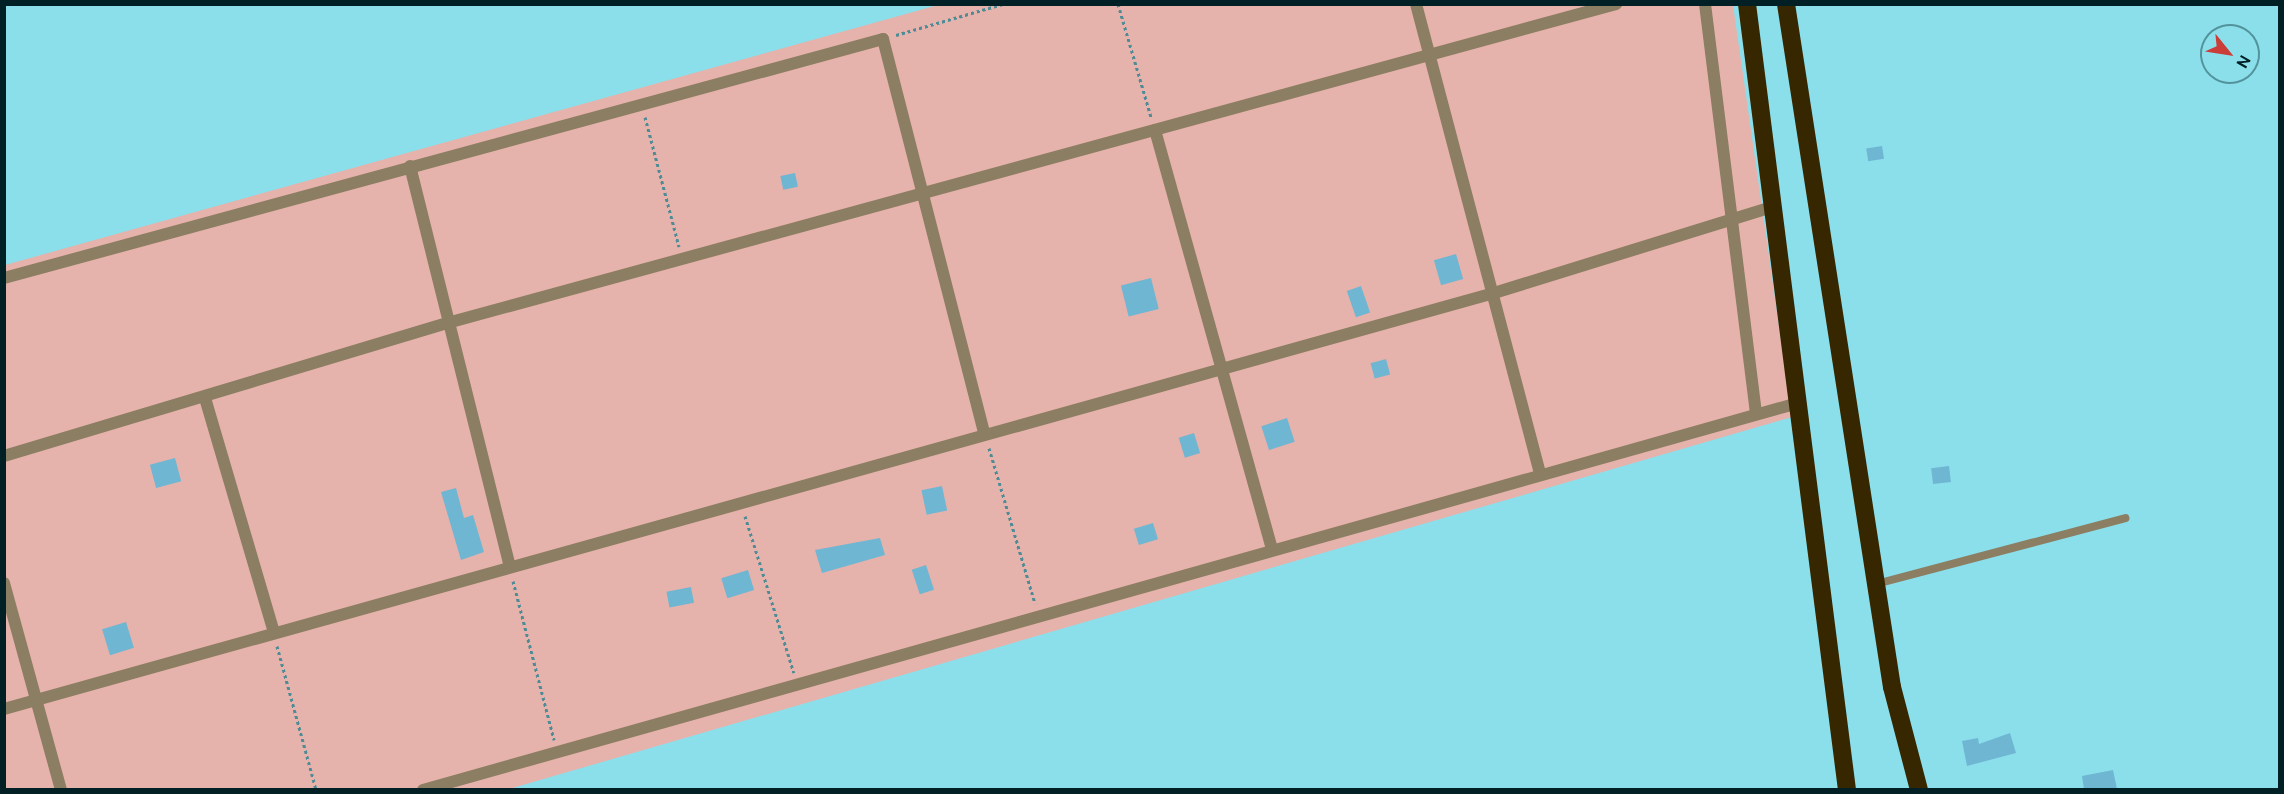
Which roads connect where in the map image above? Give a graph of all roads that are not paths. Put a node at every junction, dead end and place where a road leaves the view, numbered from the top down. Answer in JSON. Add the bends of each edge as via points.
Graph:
{"nodes":[{"id":1,"x":1416,"y":4,"type":"edge"},
{"id":2,"x":1616,"y":4,"type":"edge"},
{"id":3,"x":1705,"y":4,"type":"edge"},
{"id":4,"x":1747,"y":4,"type":"edge"},
{"id":5,"x":1786,"y":4,"type":"edge"},
{"id":6,"x":1430,"y":56,"type":"junction"},
{"id":7,"x":1155,"y":130,"type":"junction"},
{"id":8,"x":410,"y":166,"type":"junction"},
{"id":9,"x":922,"y":198,"type":"junction"},
{"id":10,"x":1772,"y":207,"type":"junction"},
{"id":11,"x":1729,"y":220,"type":"junction"},
{"id":12,"x":4,"y":278,"type":"edge"},
{"id":13,"x":1494,"y":293,"type":"junction"},
{"id":14,"x":451,"y":322,"type":"junction"},
{"id":15,"x":1225,"y":365,"type":"junction"},
{"id":16,"x":205,"y":398,"type":"junction"},
{"id":17,"x":1798,"y":403,"type":"junction"},
{"id":18,"x":1756,"y":414,"type":"junction"},
{"id":19,"x":984,"y":432,"type":"junction"},
{"id":20,"x":4,"y":456,"type":"edge"},
{"id":21,"x":1540,"y":474,"type":"junction"},
{"id":22,"x":2125,"y":518,"type":"dead end"},
{"id":23,"x":1272,"y":548,"type":"junction"},
{"id":24,"x":510,"y":567,"type":"junction"},
{"id":25,"x":4,"y":583,"type":"edge"},
{"id":26,"x":1876,"y":584,"type":"junction"},
{"id":27,"x":274,"y":633,"type":"junction"},
{"id":28,"x":39,"y":699,"type":"junction"},
{"id":29,"x":4,"y":709,"type":"edge"},
{"id":30,"x":61,"y":789,"type":"edge"},
{"id":31,"x":423,"y":789,"type":"edge"},
{"id":32,"x":1847,"y":789,"type":"edge"},
{"id":33,"x":1919,"y":789,"type":"edge"}],
"edges":[{"from":1,"to":6,"type":"street"},
{"from":2,"to":6,"type":"street"},
{"from":3,"to":11,"type":"street"},
{"from":4,"to":10,"type":"highway"},
{"from":5,"to":26,"type":"highway"},
{"from":6,"to":7,"type":"street"},
{"from":6,"to":13,"type":"street"},
{"from":7,"to":9,"type":"street"},
{"from":7,"to":15,"type":"street"},
{"from":8,"to":9,"type":"street","via":[[883,39]]},
{"from":8,"to":12,"type":"street"},
{"from":8,"to":14,"type":"street"},
{"from":9,"to":14,"type":"street"},
{"from":9,"to":19,"type":"street"},
{"from":10,"to":11,"type":"street"},
{"from":10,"to":17,"type":"highway"},
{"from":11,"to":13,"type":"street"},
{"from":11,"to":18,"type":"street"},
{"from":13,"to":15,"type":"street"},
{"from":13,"to":21,"type":"street"},
{"from":14,"to":16,"type":"street"},
{"from":14,"to":24,"type":"street"},
{"from":15,"to":19,"type":"street"},
{"from":15,"to":23,"type":"street"},
{"from":16,"to":20,"type":"street"},
{"from":16,"to":27,"type":"street"},
{"from":17,"to":18,"type":"street"},
{"from":17,"to":32,"type":"highway"},
{"from":18,"to":21,"type":"street"},
{"from":19,"to":24,"type":"street"},
{"from":21,"to":23,"type":"street"},
{"from":22,"to":26,"type":"lane"},
{"from":23,"to":31,"type":"street"},
{"from":24,"to":27,"type":"street"},
{"from":25,"to":28,"type":"street"},
{"from":26,"to":33,"type":"highway","via":[[1892,687]]},
{"from":27,"to":28,"type":"street"},
{"from":28,"to":29,"type":"street"},
{"from":28,"to":30,"type":"street"}]}
